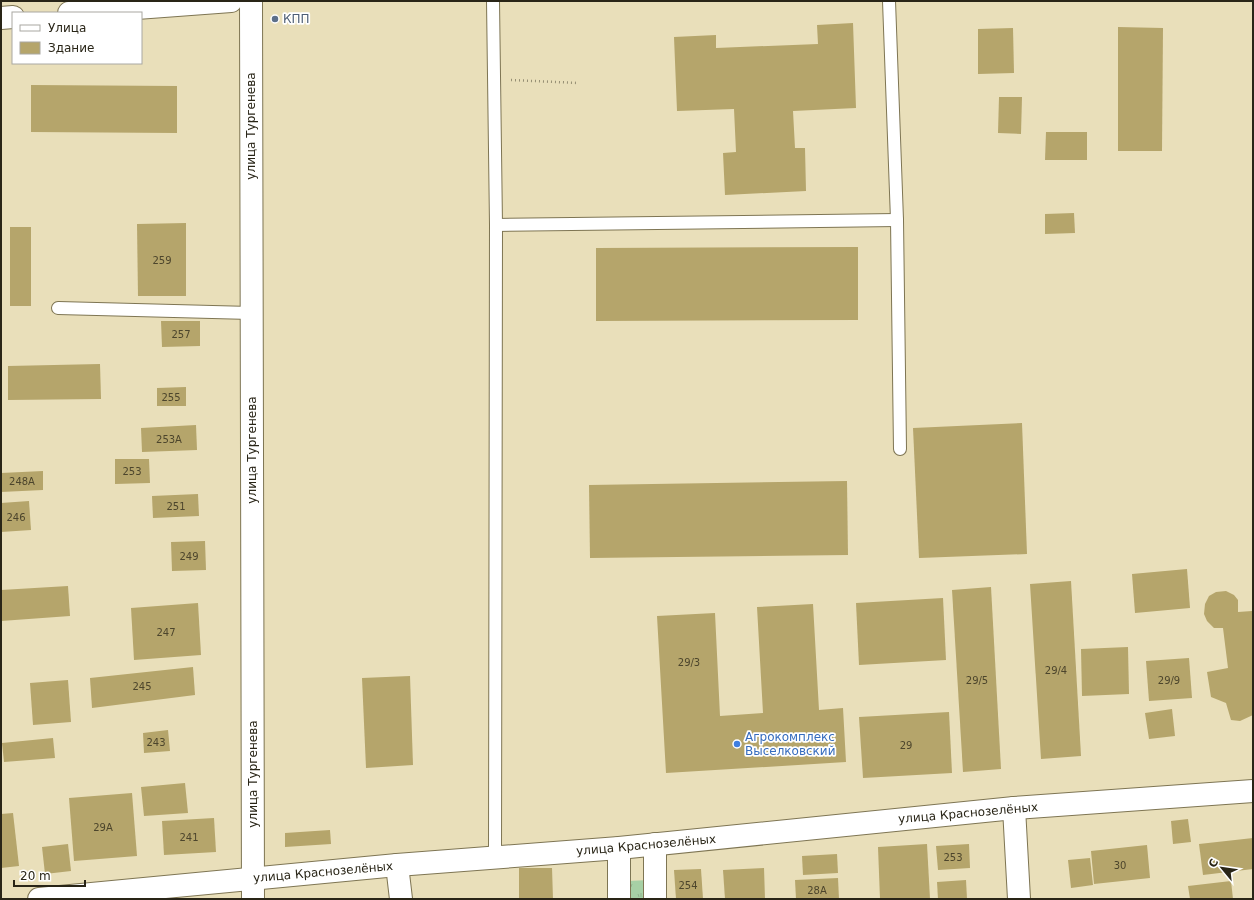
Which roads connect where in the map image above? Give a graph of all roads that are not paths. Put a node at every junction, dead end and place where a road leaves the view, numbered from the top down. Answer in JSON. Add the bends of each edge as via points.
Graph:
{"nodes":[{"id":1,"x":231,"y":1,"type":"edge"},
{"id":2,"x":251,"y":1,"type":"edge"},
{"id":3,"x":493,"y":1,"type":"edge"},
{"id":4,"x":888,"y":1,"type":"edge"},
{"id":5,"x":82,"y":12,"type":"edge"},
{"id":6,"x":12,"y":17,"type":"edge"},
{"id":7,"x":1,"y":18,"type":"edge"},
{"id":8,"x":897,"y":220,"type":"junction"},
{"id":9,"x":496,"y":225,"type":"junction"},
{"id":10,"x":58,"y":308,"type":"dead end"},
{"id":11,"x":251,"y":313,"type":"junction"},
{"id":12,"x":900,"y":449,"type":"dead end"},
{"id":13,"x":1253,"y":791,"type":"edge"},
{"id":14,"x":1014,"y":808,"type":"junction"},
{"id":15,"x":655,"y":844,"type":"junction"},
{"id":16,"x":619,"y":848,"type":"junction"},
{"id":17,"x":495,"y":857,"type":"junction"},
{"id":18,"x":397,"y":865,"type":"junction"},
{"id":19,"x":253,"y":888,"type":"edge"},
{"id":20,"x":39,"y":899,"type":"edge"},
{"id":21,"x":401,"y":899,"type":"edge"},
{"id":22,"x":619,"y":899,"type":"edge"},
{"id":23,"x":655,"y":899,"type":"edge"},
{"id":24,"x":1018,"y":899,"type":"edge"}],
"edges":[{"from":1,"to":5,"type":"street"},
{"from":2,"to":11,"type":"street","name":"улица Тургенева"},
{"from":3,"to":9,"type":"lane"},
{"from":4,"to":8,"type":"lane"},
{"from":6,"to":7,"type":"street"},
{"from":8,"to":9,"type":"lane"},
{"from":8,"to":12,"type":"lane"},
{"from":9,"to":17,"type":"lane"},
{"from":10,"to":11,"type":"lane"},
{"from":11,"to":19,"type":"street","name":"улица Тургенева"},
{"from":13,"to":14,"type":"street","name":"улица Краснозелёных"},
{"from":14,"to":15,"type":"street","name":"улица Краснозелёных"},
{"from":14,"to":24,"type":"street"},
{"from":15,"to":16,"type":"street","name":"улица Краснозелёных"},
{"from":15,"to":23,"type":"street"},
{"from":16,"to":17,"type":"street","name":"улица Краснозелёных"},
{"from":16,"to":22,"type":"street"},
{"from":17,"to":18,"type":"street","name":"улица Краснозелёных"},
{"from":18,"to":19,"type":"street","name":"улица Краснозелёных"},
{"from":18,"to":21,"type":"street"},
{"from":19,"to":20,"type":"street","name":"улица Краснозелёных"}]}
